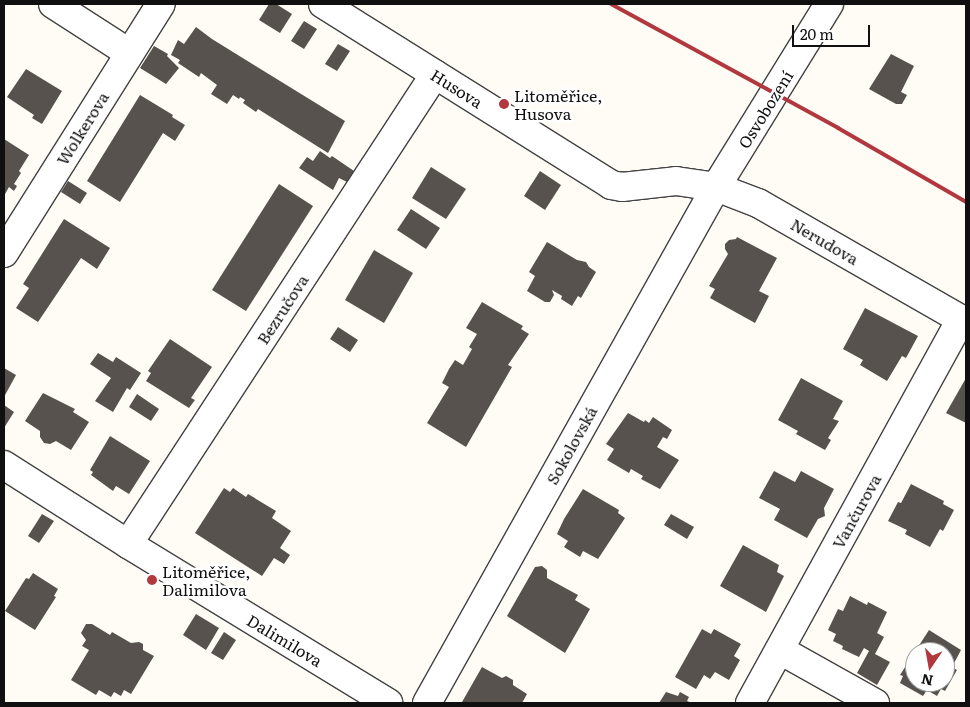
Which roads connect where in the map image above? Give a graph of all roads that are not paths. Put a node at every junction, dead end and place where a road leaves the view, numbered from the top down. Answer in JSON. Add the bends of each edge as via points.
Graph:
{"nodes":[{"id":1,"x":53,"y":4,"type":"edge"},
{"id":2,"x":161,"y":4,"type":"edge"},
{"id":3,"x":323,"y":4,"type":"edge"},
{"id":4,"x":829,"y":4,"type":"edge"},
{"id":5,"x":129,"y":53,"type":"junction"},
{"id":6,"x":435,"y":74,"type":"junction"},
{"id":7,"x":676,"y":181,"type":"joint"},
{"id":8,"x":716,"y":187,"type":"junction"},
{"id":9,"x":4,"y":253,"type":"edge"},
{"id":10,"x":964,"y":320,"type":"edge"},
{"id":11,"x":4,"y":465,"type":"edge"},
{"id":12,"x":128,"y":544,"type":"junction"},
{"id":13,"x":780,"y":650,"type":"junction"},
{"id":14,"x":388,"y":703,"type":"edge"},
{"id":15,"x":427,"y":703,"type":"edge"},
{"id":16,"x":750,"y":703,"type":"edge"},
{"id":17,"x":875,"y":703,"type":"edge"}],
"edges":[{"from":1,"to":5,"type":"street"},
{"from":2,"to":5,"type":"street","name":"Wolkerova"},
{"from":3,"to":6,"type":"street","name":"Husova"},
{"from":4,"to":8,"type":"street","name":"Osvobození"},
{"from":5,"to":9,"type":"street","name":"Wolkerova"},
{"from":6,"to":7,"type":"street","name":"Husova","via":[[612,185],[622,187]]},
{"from":6,"to":12,"type":"street","name":"Bezručova"},
{"from":7,"to":8,"type":"street","name":"Nerudova"},
{"from":8,"to":10,"type":"street","name":"Nerudova","via":[[758,203]]},
{"from":8,"to":15,"type":"street","name":"Sokolovská"},
{"from":10,"to":13,"type":"street","name":"Vančurova"},
{"from":11,"to":12,"type":"street","name":"Dalimilova"},
{"from":12,"to":14,"type":"street","name":"Dalimilova"},
{"from":13,"to":16,"type":"street","name":"Vančurova"},
{"from":13,"to":17,"type":"street"}]}
